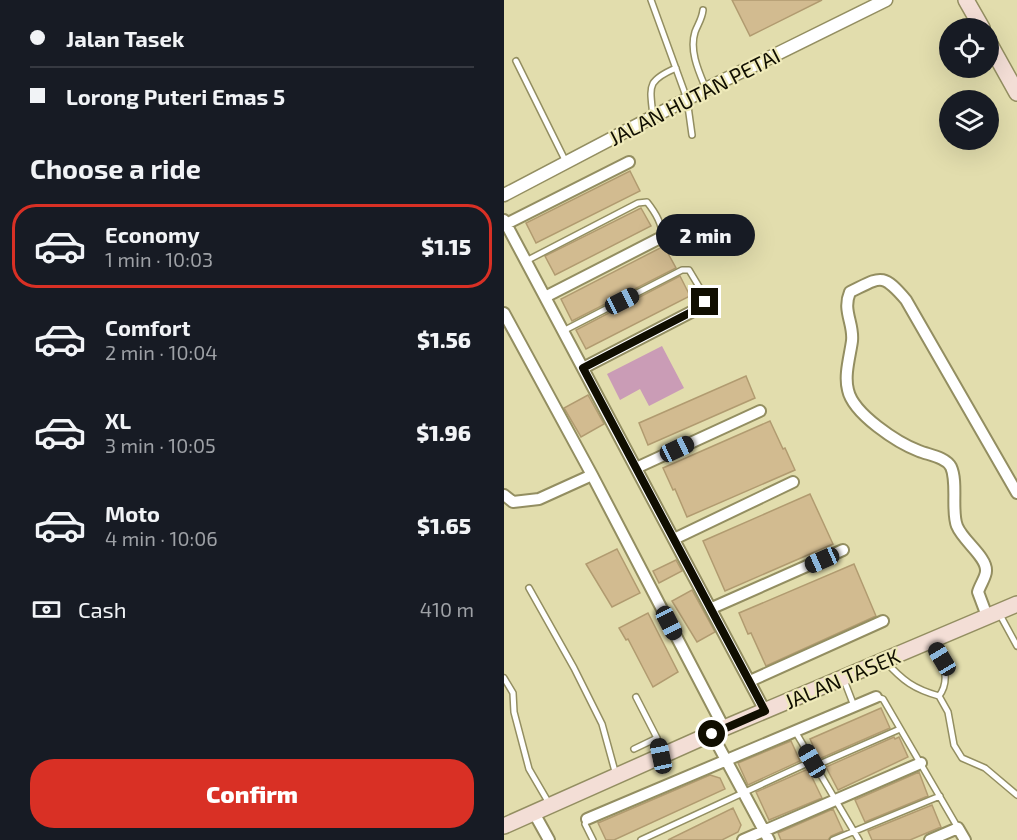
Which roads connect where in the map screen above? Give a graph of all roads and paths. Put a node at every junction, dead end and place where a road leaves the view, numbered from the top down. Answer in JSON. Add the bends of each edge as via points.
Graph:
{"nodes":[{"id":1,"x":651,"y":0,"type":"edge"},
{"id":2,"x":885,"y":0,"type":"edge"},
{"id":3,"x":966,"y":0,"type":"edge"},
{"id":4,"x":703,"y":10,"type":"dead end"},
{"id":5,"x":976,"y":18,"type":"edge"},
{"id":6,"x":516,"y":61,"type":"dead end"},
{"id":7,"x":999,"y":61,"type":"edge"},
{"id":8,"x":676,"y":68,"type":"junction"},
{"id":9,"x":706,"y":89,"type":"junction"},
{"id":10,"x":1017,"y":93,"type":"edge"},
{"id":11,"x":687,"y":99,"type":"junction"},
{"id":12,"x":653,"y":116,"type":"junction"},
{"id":13,"x":692,"y":135,"type":"dead end"},
{"id":14,"x":566,"y":162,"type":"junction"},
{"id":15,"x":629,"y":162,"type":"dead end"},
{"id":16,"x":504,"y":195,"type":"edge"},
{"id":17,"x":505,"y":222,"type":"edge"},
{"id":18,"x":662,"y":237,"type":"joint"},
{"id":19,"x":526,"y":261,"type":"junction"},
{"id":20,"x":545,"y":297,"type":"junction"},
{"id":21,"x":705,"y":302,"type":"joint"},
{"id":22,"x":504,"y":313,"type":"edge"},
{"id":23,"x":563,"y":331,"type":"junction"},
{"id":24,"x":583,"y":368,"type":"junction"},
{"id":25,"x":760,"y":411,"type":"dead end"},
{"id":26,"x":636,"y":468,"type":"junction"},
{"id":27,"x":592,"y":475,"type":"junction"},
{"id":28,"x":793,"y":482,"type":"dead end"},
{"id":29,"x":1017,"y":494,"type":"edge"},
{"id":30,"x":504,"y":495,"type":"edge"},
{"id":31,"x":674,"y":539,"type":"junction"},
{"id":32,"x":843,"y":550,"type":"dead end"},
{"id":33,"x":529,"y":588,"type":"dead end"},
{"id":34,"x":1017,"y":604,"type":"edge"},
{"id":35,"x":712,"y":608,"type":"junction"},
{"id":36,"x":993,"y":614,"type":"junction"},
{"id":37,"x":883,"y":621,"type":"dead end"},
{"id":38,"x":931,"y":640,"type":"junction"},
{"id":39,"x":1017,"y":646,"type":"edge"},
{"id":40,"x":884,"y":660,"type":"junction"},
{"id":41,"x":504,"y":678,"type":"edge"},
{"id":42,"x":843,"y":678,"type":"junction"},
{"id":43,"x":750,"y":681,"type":"junction"},
{"id":44,"x":939,"y":696,"type":"junction"},
{"id":45,"x":636,"y":697,"type":"dead end"},
{"id":46,"x":876,"y":697,"type":"joint"},
{"id":47,"x":855,"y":706,"type":"junction"},
{"id":48,"x":765,"y":711,"type":"junction"},
{"id":49,"x":900,"y":729,"type":"junction"},
{"id":50,"x":718,"y":731,"type":"junction"},
{"id":51,"x":795,"y":731,"type":"junction"},
{"id":52,"x":657,"y":738,"type":"junction"},
{"id":53,"x":634,"y":749,"type":"dead end"},
{"id":54,"x":661,"y":756,"type":"junction"},
{"id":55,"x":726,"y":760,"type":"junction"},
{"id":56,"x":921,"y":763,"type":"junction"},
{"id":57,"x":814,"y":764,"type":"junction"},
{"id":58,"x":616,"y":776,"type":"junction"},
{"id":59,"x":743,"y":792,"type":"junction"},
{"id":60,"x":1017,"y":795,"type":"edge"},
{"id":61,"x":940,"y":796,"type":"junction"},
{"id":62,"x":836,"y":800,"type":"junction"},
{"id":63,"x":551,"y":806,"type":"junction"},
{"id":64,"x":534,"y":813,"type":"junction"},
{"id":65,"x":587,"y":819,"type":"joint"},
{"id":66,"x":504,"y":826,"type":"edge"},
{"id":67,"x":958,"y":828,"type":"junction"},
{"id":68,"x":854,"y":831,"type":"junction"},
{"id":69,"x":767,"y":835,"type":"edge"},
{"id":70,"x":549,"y":840,"type":"edge"},
{"id":71,"x":593,"y":840,"type":"edge"},
{"id":72,"x":641,"y":840,"type":"edge"},
{"id":73,"x":743,"y":840,"type":"edge"},
{"id":74,"x":833,"y":840,"type":"edge"},
{"id":75,"x":859,"y":840,"type":"edge"},
{"id":76,"x":930,"y":840,"type":"edge"},
{"id":77,"x":965,"y":840,"type":"edge"}],
"edges":[{"from":1,"to":8,"type":"lane"},
{"from":2,"to":9,"type":"street","name":"JALAN HUTAN PETAI"},
{"from":3,"to":5,"type":"main road"},
{"from":4,"to":9,"type":"lane","via":[[694,33],[693,52]]},
{"from":6,"to":14,"type":"lane"},
{"from":7,"to":10,"type":"main road"},
{"from":8,"to":11,"type":"lane"},
{"from":8,"to":12,"type":"lane","via":[[653,82]]},
{"from":9,"to":11,"type":"street","name":"JALAN HUTAN PETAI"},
{"from":11,"to":12,"type":"street","name":"JALAN HUTAN PETAI"},
{"from":11,"to":13,"type":"lane"},
{"from":12,"to":14,"type":"street","name":"JALAN HUTAN PETAI"},
{"from":14,"to":16,"type":"street","name":"JALAN HUTAN PETAI"},
{"from":15,"to":17,"type":"street"},
{"from":17,"to":19,"type":"street"},
{"from":18,"to":19,"type":"lane","via":[[662,227],[652,208],[647,202],[638,203]]},
{"from":18,"to":20,"type":"street"},
{"from":19,"to":20,"type":"street"},
{"from":20,"to":23,"type":"street"},
{"from":21,"to":23,"type":"lane","via":[[689,270],[682,270]]},
{"from":21,"to":24,"type":"street"},
{"from":22,"to":27,"type":"street"},
{"from":23,"to":24,"type":"street"},
{"from":24,"to":26,"type":"street"},
{"from":25,"to":26,"type":"street"},
{"from":26,"to":31,"type":"street"},
{"from":27,"to":30,"type":"street","via":[[539,499],[513,502]]},
{"from":27,"to":50,"type":"street"},
{"from":28,"to":31,"type":"street"},
{"from":29,"to":36,"type":"street","via":[[906,300],[891,283],[877,279],[850,292],[846,302],[852,337],[847,390],[853,403],[874,424],[951,467],[956,524],[985,563],[986,573],[978,592]]},
{"from":31,"to":35,"type":"street"},
{"from":32,"to":35,"type":"street"},
{"from":33,"to":58,"type":"lane","via":[[602,724]]},
{"from":34,"to":36,"type":"main road","name":"JALAN TASEK"},
{"from":35,"to":43,"type":"street"},
{"from":36,"to":38,"type":"main road","name":"JALAN TASEK"},
{"from":36,"to":39,"type":"lane"},
{"from":37,"to":43,"type":"street"},
{"from":38,"to":40,"type":"main road","name":"JALAN TASEK"},
{"from":38,"to":44,"type":"lane","via":[[942,659],[945,679]]},
{"from":40,"to":42,"type":"main road","name":"JALAN TASEK"},
{"from":40,"to":44,"type":"lane","via":[[913,688]]},
{"from":41,"to":63,"type":"lane","via":[[513,693],[529,769]]},
{"from":42,"to":47,"type":"lane"},
{"from":42,"to":48,"type":"main road","name":"JALAN TASEK"},
{"from":43,"to":48,"type":"street"},
{"from":44,"to":60,"type":"lane","via":[[948,711],[954,745],[962,758],[991,772]]},
{"from":45,"to":52,"type":"lane"},
{"from":46,"to":47,"type":"street","name":"JALAN TASEK"},
{"from":46,"to":49,"type":"lane","via":[[883,699]]},
{"from":47,"to":51,"type":"street","name":"JALAN TASEK"},
{"from":48,"to":50,"type":"main road","name":"JALAN TASEK"},
{"from":49,"to":56,"type":"lane"},
{"from":49,"to":57,"type":"lane"},
{"from":50,"to":54,"type":"main road","name":"JALAN TASEK"},
{"from":50,"to":55,"type":"street"},
{"from":51,"to":55,"type":"street","name":"JALAN TASEK"},
{"from":51,"to":57,"type":"lane"},
{"from":52,"to":53,"type":"lane"},
{"from":52,"to":54,"type":"lane"},
{"from":54,"to":58,"type":"main road","name":"JALAN TASEK"},
{"from":55,"to":59,"type":"street"},
{"from":55,"to":65,"type":"street","name":"JALAN TASEK"},
{"from":56,"to":61,"type":"lane"},
{"from":56,"to":62,"type":"street"},
{"from":57,"to":59,"type":"lane"},
{"from":57,"to":62,"type":"lane"},
{"from":58,"to":63,"type":"main road","name":"JALAN TASEK"},
{"from":59,"to":69,"type":"street"},
{"from":59,"to":72,"type":"lane"},
{"from":61,"to":67,"type":"lane"},
{"from":61,"to":68,"type":"lane"},
{"from":62,"to":68,"type":"lane"},
{"from":62,"to":69,"type":"street"},
{"from":63,"to":64,"type":"main road","name":"JALAN TASEK"},
{"from":64,"to":66,"type":"main road","name":"JALAN TASEK"},
{"from":64,"to":70,"type":"street"},
{"from":65,"to":71,"type":"lane","via":[[585,824]]},
{"from":67,"to":76,"type":"street"},
{"from":67,"to":77,"type":"street"},
{"from":68,"to":74,"type":"lane"},
{"from":68,"to":75,"type":"lane"},
{"from":69,"to":73,"type":"street"}]}
